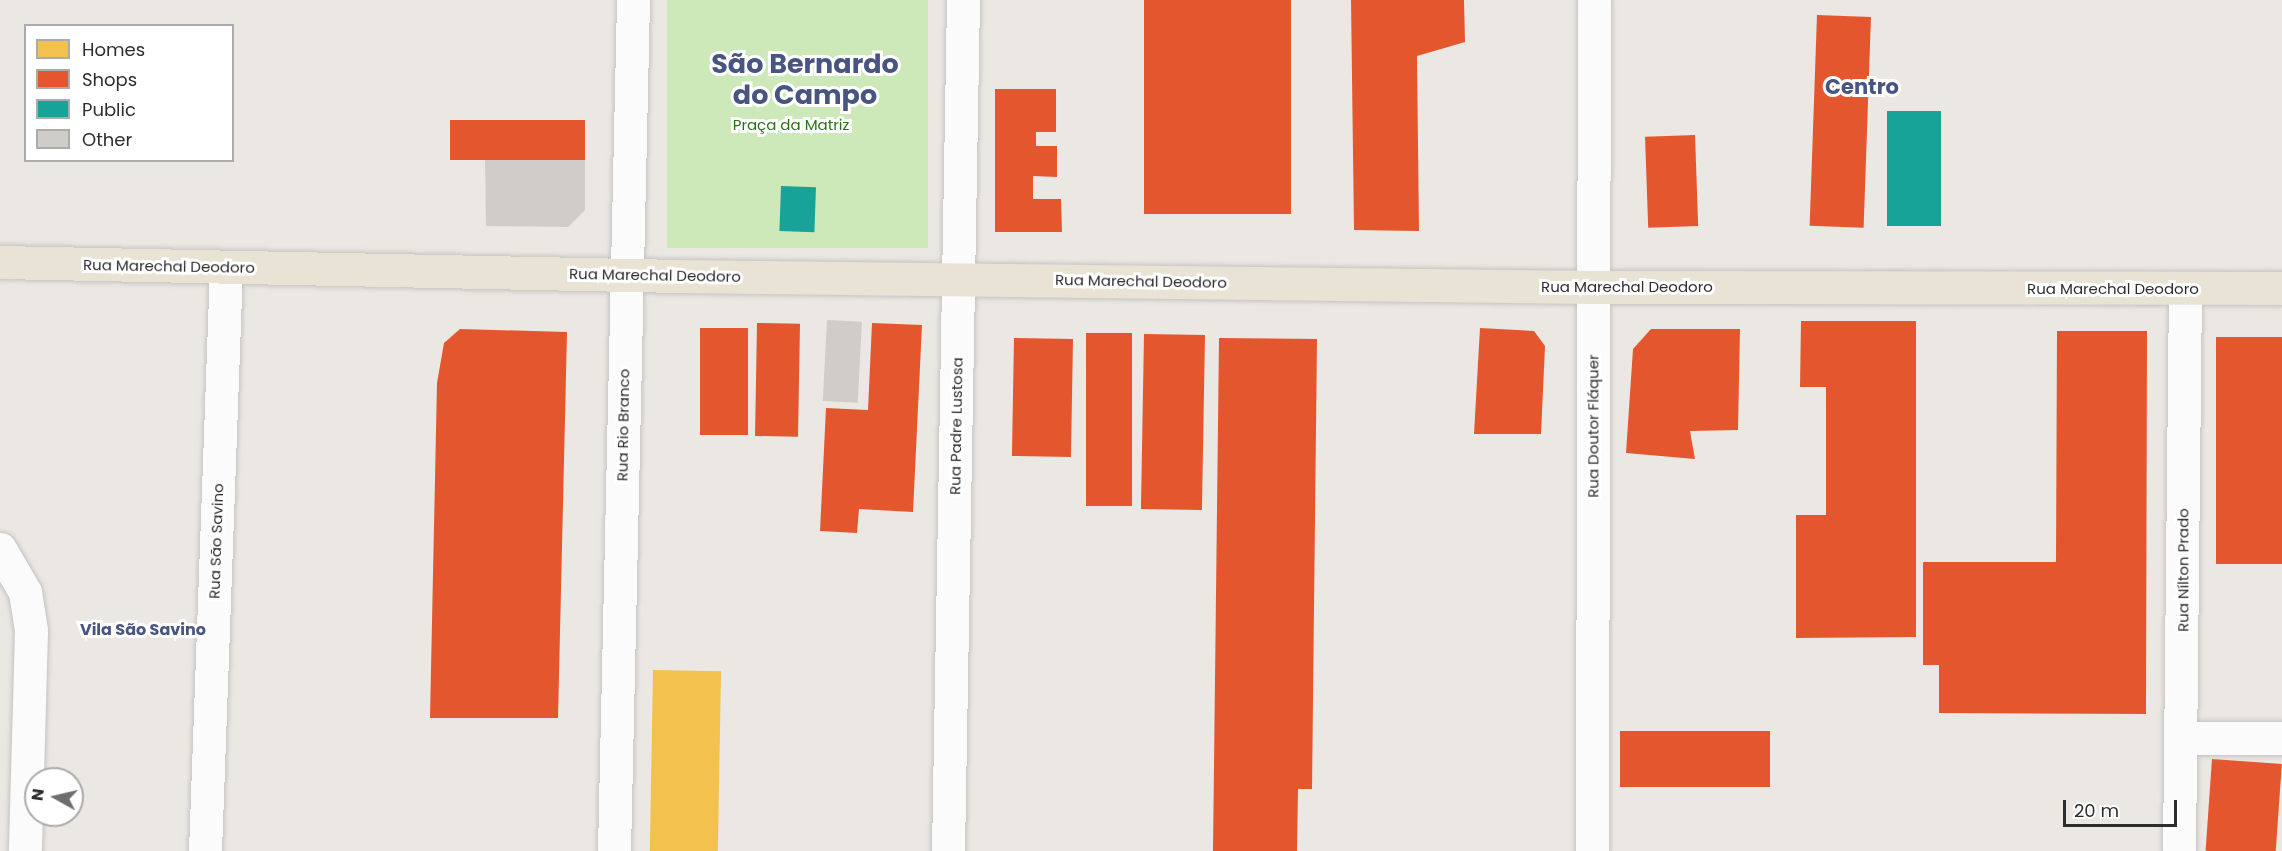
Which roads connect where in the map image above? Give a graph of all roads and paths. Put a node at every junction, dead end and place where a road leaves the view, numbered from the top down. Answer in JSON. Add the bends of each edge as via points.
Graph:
{"nodes":[{"id":1,"x":633,"y":0,"type":"edge"},
{"id":2,"x":963,"y":0,"type":"edge"},
{"id":3,"x":1594,"y":0,"type":"edge"},
{"id":4,"x":0,"y":262,"type":"edge"},
{"id":5,"x":226,"y":267,"type":"junction"},
{"id":6,"x":626,"y":275,"type":"junction"},
{"id":7,"x":959,"y":278,"type":"junction"},
{"id":8,"x":1594,"y":287,"type":"junction"},
{"id":9,"x":2282,"y":288,"type":"edge"},
{"id":10,"x":2185,"y":289,"type":"junction"},
{"id":11,"x":0,"y":549,"type":"edge"},
{"id":12,"x":2182,"y":738,"type":"junction"},
{"id":13,"x":2282,"y":738,"type":"edge"},
{"id":14,"x":25,"y":851,"type":"edge"},
{"id":15,"x":205,"y":851,"type":"edge"},
{"id":16,"x":614,"y":851,"type":"edge"},
{"id":17,"x":948,"y":851,"type":"edge"},
{"id":18,"x":1592,"y":851,"type":"edge"},
{"id":19,"x":2180,"y":851,"type":"edge"}],
"edges":[{"from":1,"to":6,"type":"street","name":"Rua Rio Branco"},
{"from":2,"to":7,"type":"street","name":"Rua Padre Lustosa"},
{"from":3,"to":8,"type":"street","name":"Rua Doutor Fláquer"},
{"from":4,"to":5,"type":"main road","name":"Rua Marechal Deodoro"},
{"from":5,"to":6,"type":"main road","name":"Rua Marechal Deodoro"},
{"from":5,"to":15,"type":"street","name":"Rua São Savino"},
{"from":6,"to":7,"type":"main road","name":"Rua Marechal Deodoro"},
{"from":6,"to":16,"type":"street","name":"Rua Rio Branco"},
{"from":7,"to":8,"type":"main road","name":"Rua Marechal Deodoro"},
{"from":7,"to":17,"type":"street","name":"Rua Padre Lustosa"},
{"from":8,"to":10,"type":"main road","name":"Rua Marechal Deodoro"},
{"from":8,"to":18,"type":"street","name":"Rua Doutor Fláquer"},
{"from":9,"to":10,"type":"main road","name":"Rua Marechal Deodoro"},
{"from":10,"to":12,"type":"street","name":"Rua Nílton Prado"},
{"from":11,"to":14,"type":"street","via":[[25,592],[31,631]]},
{"from":12,"to":13,"type":"street"},
{"from":12,"to":19,"type":"street","name":"Rua Nílton Prado"}]}
